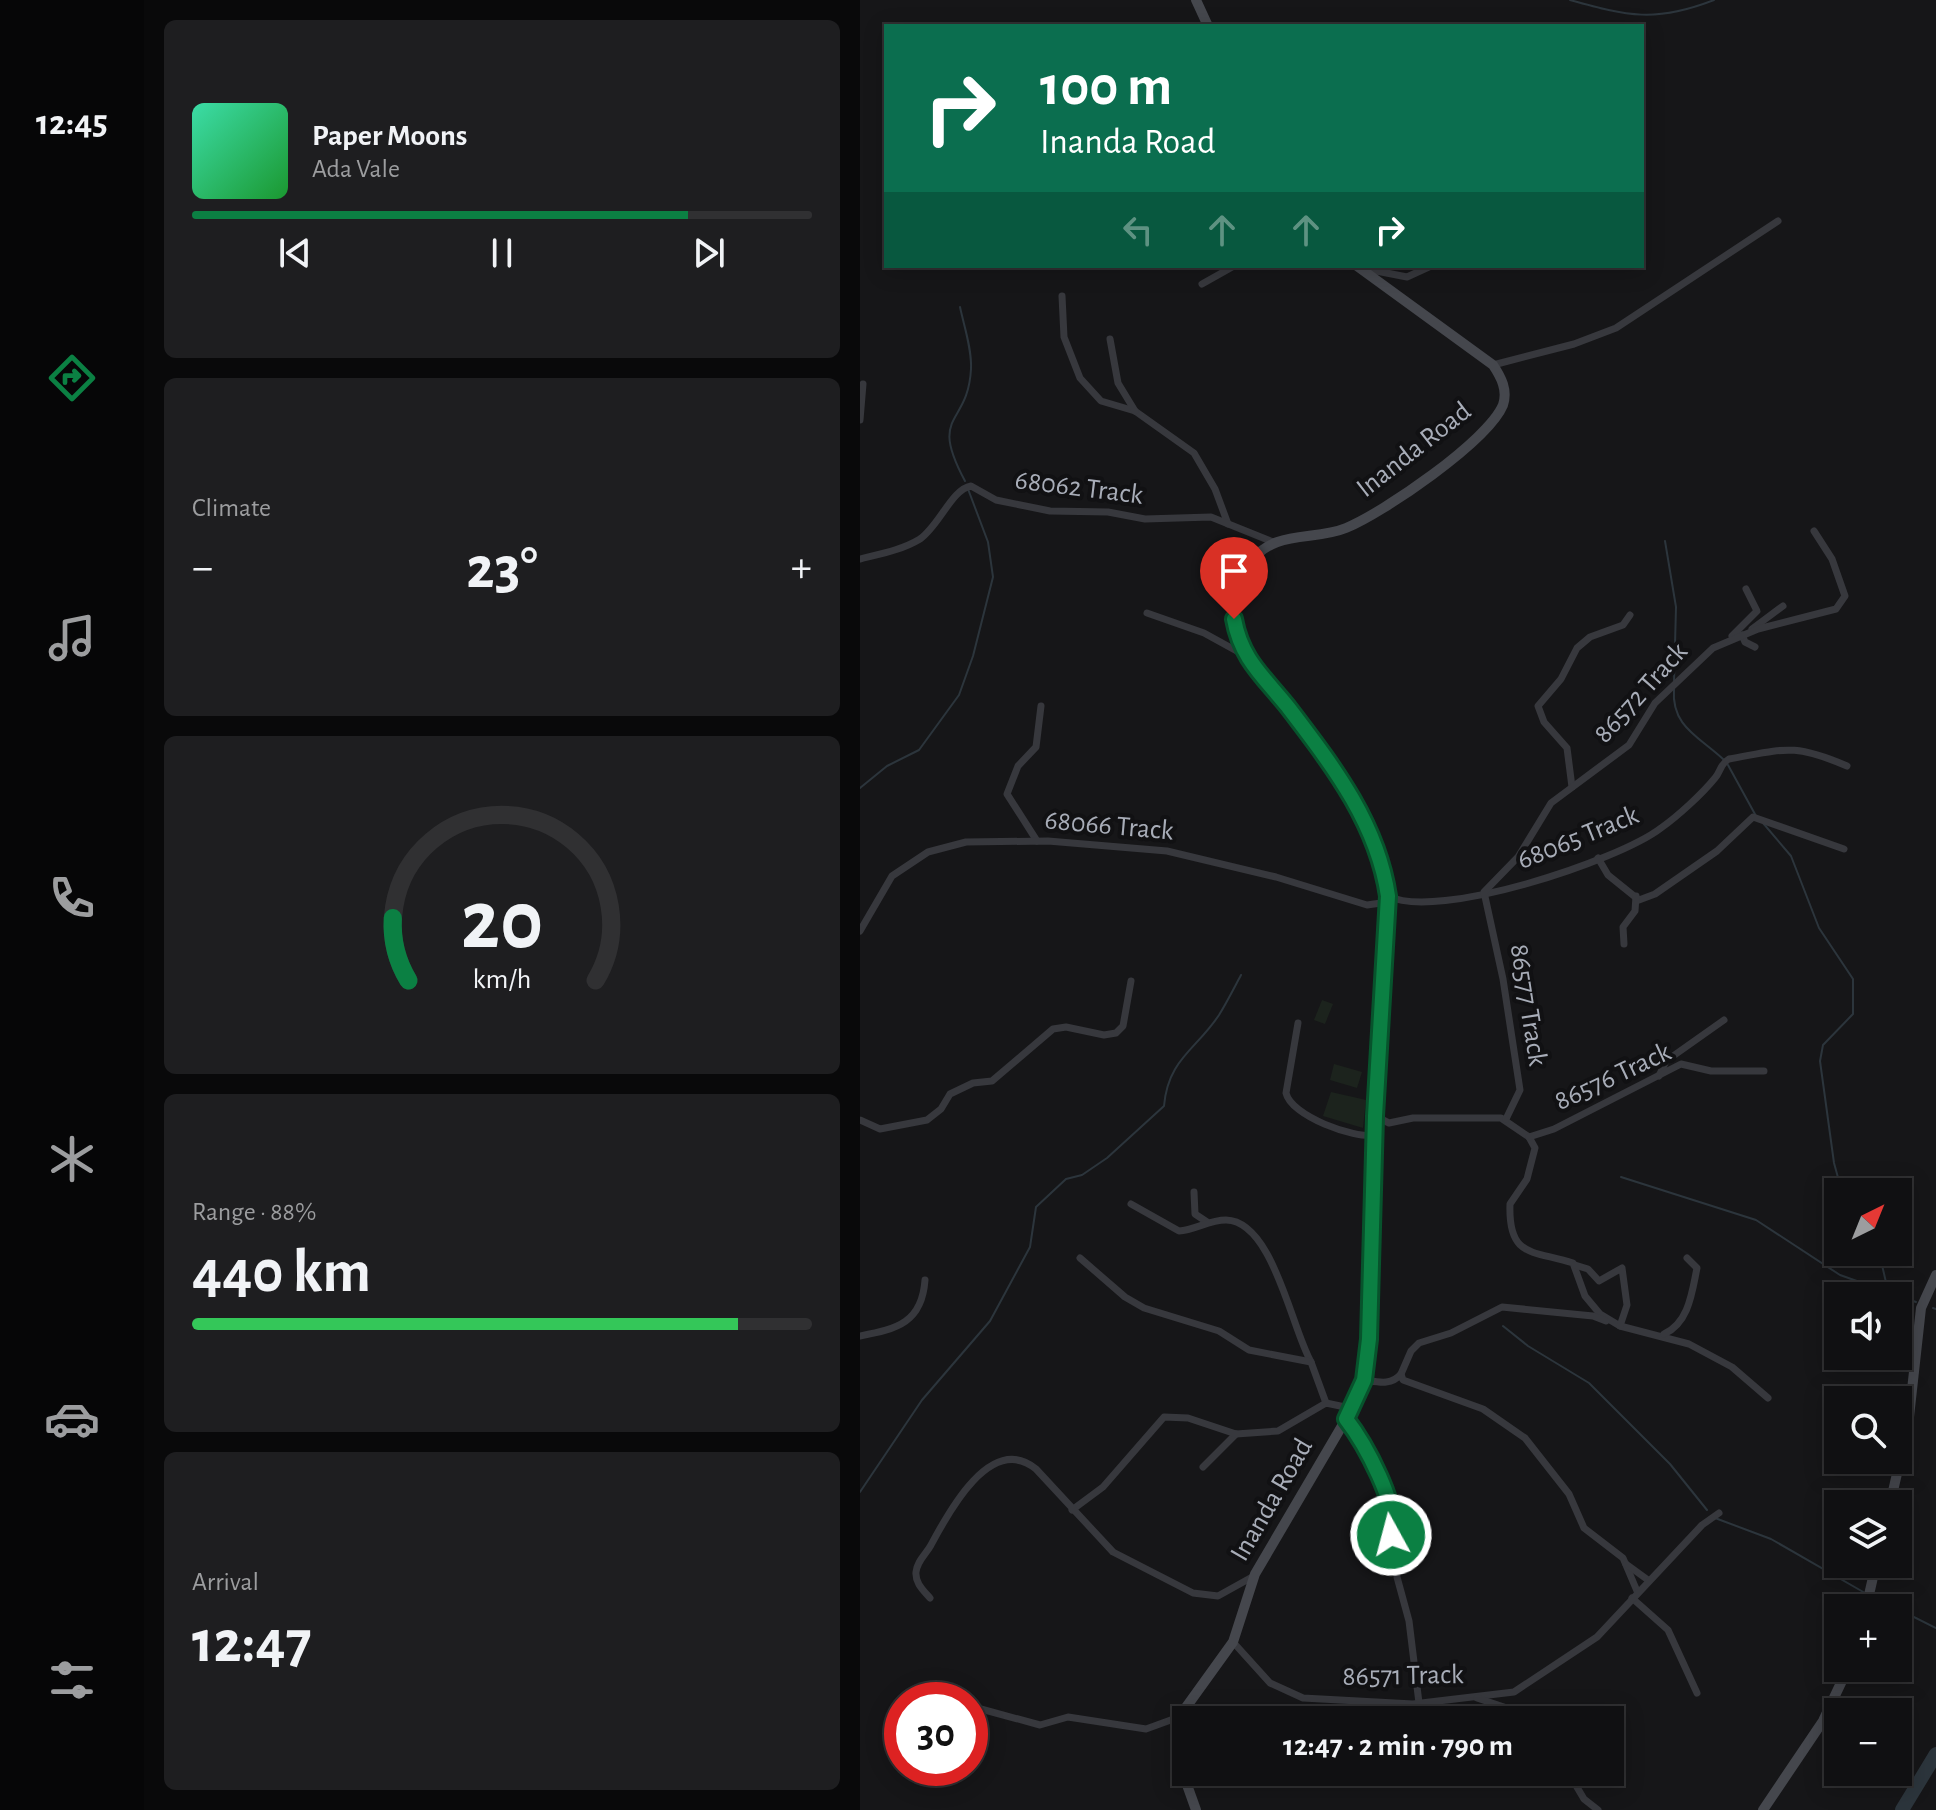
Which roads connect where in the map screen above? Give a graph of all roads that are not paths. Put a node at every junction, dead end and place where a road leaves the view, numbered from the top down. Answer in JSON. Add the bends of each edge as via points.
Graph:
{"nodes":[{"id":1,"x":1196,"y":0,"type":"edge"},
{"id":2,"x":1207,"y":24,"type":"edge"},
{"id":3,"x":1778,"y":221,"type":"dead end"},
{"id":4,"x":1230,"y":268,"type":"edge"},
{"id":5,"x":1359,"y":268,"type":"edge"},
{"id":6,"x":1363,"y":268,"type":"edge"},
{"id":7,"x":1427,"y":268,"type":"edge"},
{"id":8,"x":1202,"y":284,"type":"dead end"},
{"id":9,"x":1062,"y":296,"type":"dead end"},
{"id":10,"x":1110,"y":339,"type":"dead end"},
{"id":11,"x":1493,"y":365,"type":"junction"},
{"id":12,"x":863,"y":384,"type":"dead end"},
{"id":13,"x":1135,"y":411,"type":"junction"},
{"id":14,"x":860,"y":420,"type":"edge"},
{"id":15,"x":1228,"y":524,"type":"junction"},
{"id":16,"x":1814,"y":531,"type":"dead end"},
{"id":17,"x":1273,"y":542,"type":"junction"},
{"id":18,"x":860,"y":559,"type":"edge"},
{"id":19,"x":1746,"y":589,"type":"dead end"},
{"id":20,"x":1783,"y":606,"type":"dead end"},
{"id":21,"x":1147,"y":613,"type":"dead end"},
{"id":22,"x":1630,"y":615,"type":"dead end"},
{"id":23,"x":1742,"y":636,"type":"junction"},
{"id":24,"x":1727,"y":640,"type":"junction"},
{"id":25,"x":1755,"y":647,"type":"dead end"},
{"id":26,"x":1244,"y":655,"type":"junction"},
{"id":27,"x":1041,"y":706,"type":"dead end"},
{"id":28,"x":1847,"y":766,"type":"dead end"},
{"id":29,"x":1572,"y":787,"type":"junction"},
{"id":30,"x":1037,"y":841,"type":"junction"},
{"id":31,"x":1844,"y":849,"type":"dead end"},
{"id":32,"x":1598,"y":858,"type":"junction"},
{"id":33,"x":1483,"y":896,"type":"junction"},
{"id":34,"x":1636,"y":896,"type":"junction"},
{"id":35,"x":1388,"y":899,"type":"junction"},
{"id":36,"x":860,"y":931,"type":"edge"},
{"id":37,"x":1624,"y":944,"type":"dead end"},
{"id":38,"x":1131,"y":981,"type":"dead end"},
{"id":39,"x":1724,"y":1020,"type":"dead end"},
{"id":40,"x":1298,"y":1023,"type":"dead end"},
{"id":41,"x":1764,"y":1071,"type":"dead end"},
{"id":42,"x":1659,"y":1076,"type":"junction"},
{"id":43,"x":1375,"y":1116,"type":"junction"},
{"id":44,"x":1506,"y":1119,"type":"junction"},
{"id":45,"x":860,"y":1120,"type":"edge"},
{"id":46,"x":1375,"y":1135,"type":"junction"},
{"id":47,"x":1529,"y":1137,"type":"junction"},
{"id":48,"x":1194,"y":1192,"type":"dead end"},
{"id":49,"x":1131,"y":1204,"type":"dead end"},
{"id":50,"x":1207,"y":1222,"type":"junction"},
{"id":51,"x":1080,"y":1258,"type":"dead end"},
{"id":52,"x":1687,"y":1258,"type":"dead end"},
{"id":53,"x":1575,"y":1265,"type":"junction"},
{"id":54,"x":1936,"y":1275,"type":"edge"},
{"id":55,"x":925,"y":1280,"type":"dead end"},
{"id":56,"x":1617,"y":1324,"type":"junction"},
{"id":57,"x":1662,"y":1334,"type":"junction"},
{"id":58,"x":860,"y":1336,"type":"edge"},
{"id":59,"x":1311,"y":1362,"type":"junction"},
{"id":60,"x":1401,"y":1374,"type":"junction"},
{"id":61,"x":1364,"y":1380,"type":"junction"},
{"id":62,"x":1768,"y":1398,"type":"dead end"},
{"id":63,"x":1326,"y":1403,"type":"junction"},
{"id":64,"x":1354,"y":1403,"type":"junction"},
{"id":65,"x":1346,"y":1419,"type":"junction"},
{"id":66,"x":1236,"y":1434,"type":"junction"},
{"id":67,"x":1203,"y":1467,"type":"dead end"},
{"id":68,"x":1893,"y":1490,"type":"edge"},
{"id":69,"x":1072,"y":1510,"type":"junction"},
{"id":70,"x":1719,"y":1513,"type":"dead end"},
{"id":71,"x":1626,"y":1564,"type":"junction"},
{"id":72,"x":1255,"y":1574,"type":"junction"},
{"id":73,"x":1648,"y":1580,"type":"junction"},
{"id":74,"x":1635,"y":1595,"type":"junction"},
{"id":75,"x":930,"y":1598,"type":"dead end"},
{"id":76,"x":1233,"y":1642,"type":"junction"},
{"id":77,"x":1841,"y":1682,"type":"edge"},
{"id":78,"x":1697,"y":1693,"type":"dead end"},
{"id":79,"x":1475,"y":1697,"type":"junction"},
{"id":80,"x":1419,"y":1703,"type":"junction"},
{"id":81,"x":1187,"y":1706,"type":"edge"},
{"id":82,"x":1502,"y":1706,"type":"edge"},
{"id":83,"x":988,"y":1711,"type":"edge"},
{"id":84,"x":1172,"y":1720,"type":"edge"},
{"id":85,"x":1187,"y":1786,"type":"edge"},
{"id":86,"x":1576,"y":1786,"type":"edge"},
{"id":87,"x":1196,"y":1810,"type":"edge"},
{"id":88,"x":1598,"y":1810,"type":"edge"},
{"id":89,"x":1763,"y":1810,"type":"edge"}],
"edges":[{"from":1,"to":2,"type":"street"},
{"from":3,"to":11,"type":"street","via":[[1616,328]]},
{"from":4,"to":8,"type":"street"},
{"from":5,"to":11,"type":"street"},
{"from":6,"to":7,"type":"street","via":[[1407,277]]},
{"from":9,"to":13,"type":"street","via":[[1064,337],[1080,378],[1101,401]]},
{"from":10,"to":13,"type":"street","via":[[1118,383]]},
{"from":11,"to":17,"type":"street","name":"Inanda Road","via":[[1505,390],[1502,405],[1436,470],[1343,530]]},
{"from":12,"to":14,"type":"street"},
{"from":13,"to":15,"type":"street","via":[[1194,453]]},
{"from":15,"to":17,"type":"street","name":"68062 Track"},
{"from":15,"to":18,"type":"street","name":"68062 Track","via":[[1201,516],[1145,519],[1050,511],[996,500],[967,486],[920,538]]},
{"from":16,"to":23,"type":"street","name":"86572 Track","via":[[1832,559],[1845,596],[1836,609]]},
{"from":17,"to":26,"type":"street","name":"Inanda Road","via":[[1252,560],[1239,591],[1234,619]]},
{"from":19,"to":24,"type":"street","via":[[1757,611]]},
{"from":20,"to":23,"type":"street"},
{"from":21,"to":26,"type":"street","via":[[1204,633]]},
{"from":22,"to":29,"type":"street","via":[[1623,625],[1590,637],[1577,648],[1561,679],[1538,706],[1544,722],[1567,748]]},
{"from":23,"to":24,"type":"street","name":"86572 Track"},
{"from":23,"to":25,"type":"street"},
{"from":24,"to":29,"type":"street","name":"86572 Track","via":[[1663,695],[1629,745]]},
{"from":26,"to":35,"type":"street","name":"Inanda Road","via":[[1346,786],[1379,852]]},
{"from":27,"to":30,"type":"street","via":[[1036,747],[1018,766],[1007,794]]},
{"from":28,"to":32,"type":"street","name":"68065 Track","via":[[1788,747],[1729,759],[1661,829]]},
{"from":29,"to":33,"type":"street","name":"86572 Track","via":[[1551,803],[1518,857]]},
{"from":30,"to":35,"type":"street","name":"68066 Track","via":[[1167,851],[1367,905]]},
{"from":30,"to":36,"type":"street","name":"68066 Track","via":[[966,842],[928,852],[892,876]]},
{"from":31,"to":34,"type":"street","via":[[1753,817],[1667,886],[1645,899]]},
{"from":32,"to":33,"type":"street","name":"68065 Track"},
{"from":32,"to":34,"type":"street","via":[[1608,875]]},
{"from":33,"to":35,"type":"street","name":"68065 Track","via":[[1414,904]]},
{"from":33,"to":44,"type":"street","name":"86577 Track","via":[[1492,916],[1520,1090]]},
{"from":34,"to":37,"type":"street","via":[[1635,911],[1623,927]]},
{"from":35,"to":43,"type":"street","name":"Inanda Road"},
{"from":38,"to":45,"type":"street","via":[[1122,1030],[1109,1035],[1066,1027],[1046,1032],[992,1081],[950,1094],[927,1120],[880,1129]]},
{"from":39,"to":42,"type":"street","via":[[1666,1061]]},
{"from":40,"to":46,"type":"street","via":[[1287,1096],[1297,1110],[1315,1119],[1365,1137]]},
{"from":41,"to":42,"type":"street","name":"86576 Track","via":[[1711,1071],[1681,1064]]},
{"from":42,"to":47,"type":"street","name":"86576 Track"},
{"from":43,"to":44,"type":"street","via":[[1389,1123],[1413,1118]]},
{"from":43,"to":46,"type":"street","name":"Inanda Road"},
{"from":44,"to":47,"type":"street"},
{"from":46,"to":61,"type":"street","name":"Inanda Road"},
{"from":47,"to":53,"type":"street","via":[[1535,1148],[1530,1170],[1510,1204],[1513,1235],[1529,1254]]},
{"from":48,"to":50,"type":"street","via":[[1195,1214]]},
{"from":49,"to":50,"type":"street","via":[[1175,1230]]},
{"from":50,"to":59,"type":"street","via":[[1244,1224],[1266,1250]]},
{"from":51,"to":59,"type":"street","via":[[1136,1303],[1219,1331],[1249,1350]]},
{"from":52,"to":57,"type":"street","via":[[1697,1268],[1691,1299],[1675,1327]]},
{"from":53,"to":56,"type":"street","via":[[1588,1303]]},
{"from":53,"to":56,"type":"street","via":[[1599,1281],[1622,1268],[1627,1305]]},
{"from":54,"to":68,"type":"street","via":[[1921,1308],[1908,1426]]},
{"from":55,"to":58,"type":"street","via":[[917,1311],[892,1328]]},
{"from":56,"to":57,"type":"street"},
{"from":56,"to":60,"type":"street","via":[[1593,1316],[1502,1307],[1419,1343]]},
{"from":57,"to":62,"type":"street","via":[[1732,1367]]},
{"from":59,"to":63,"type":"street"},
{"from":60,"to":61,"type":"street","via":[[1382,1383]]},
{"from":60,"to":71,"type":"street","via":[[1403,1380],[1483,1409],[1513,1427],[1565,1488],[1584,1528]]},
{"from":61,"to":64,"type":"street","name":"Inanda Road"},
{"from":63,"to":64,"type":"street"},
{"from":63,"to":66,"type":"street","via":[[1278,1431]]},
{"from":64,"to":65,"type":"street","name":"Inanda Road"},
{"from":65,"to":72,"type":"street","name":"Inanda Road"},
{"from":65,"to":80,"type":"street","via":[[1391,1504],[1397,1577],[1409,1621]]},
{"from":66,"to":67,"type":"street"},
{"from":66,"to":69,"type":"street","via":[[1188,1418],[1164,1417],[1103,1487]]},
{"from":69,"to":72,"type":"street","via":[[1113,1552],[1193,1593],[1218,1596]]},
{"from":69,"to":75,"type":"street","via":[[1026,1461],[998,1464],[962,1492],[917,1568],[919,1584]]},
{"from":70,"to":73,"type":"street","name":"86571 Track"},
{"from":71,"to":73,"type":"street"},
{"from":71,"to":74,"type":"street"},
{"from":72,"to":76,"type":"street","name":"Inanda Road"},
{"from":73,"to":74,"type":"street","name":"86571 Track"},
{"from":74,"to":78,"type":"street","via":[[1668,1630]]},
{"from":74,"to":79,"type":"street","name":"86571 Track","via":[[1597,1637],[1527,1686]]},
{"from":76,"to":80,"type":"street","name":"86571 Track","via":[[1270,1683],[1291,1694],[1319,1700]]},
{"from":76,"to":81,"type":"street","name":"Inanda Road"},
{"from":77,"to":89,"type":"street","via":[[1823,1721]]},
{"from":79,"to":80,"type":"street","name":"86571 Track"},
{"from":79,"to":82,"type":"street"},
{"from":83,"to":84,"type":"street","via":[[1040,1725],[1068,1717],[1146,1729]]},
{"from":85,"to":87,"type":"street"},
{"from":86,"to":88,"type":"street"}]}
